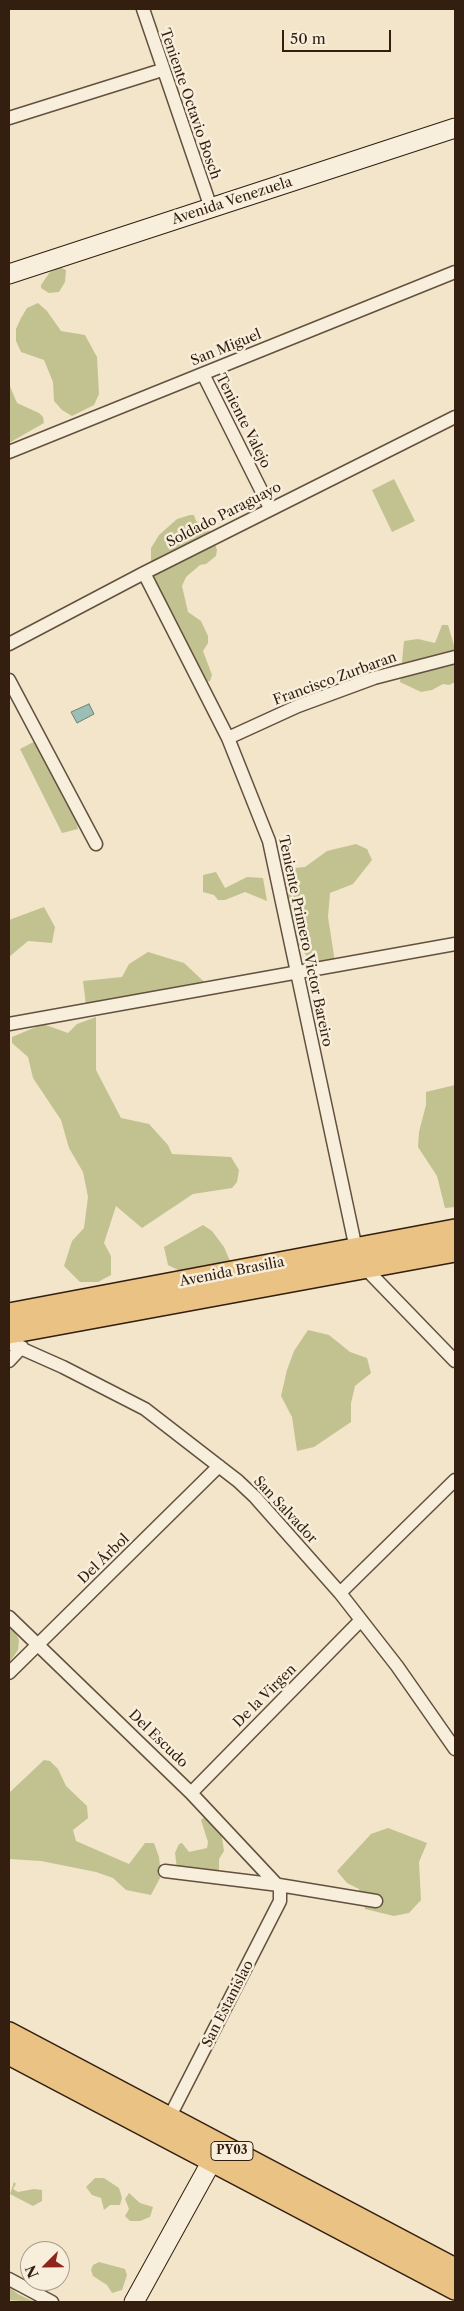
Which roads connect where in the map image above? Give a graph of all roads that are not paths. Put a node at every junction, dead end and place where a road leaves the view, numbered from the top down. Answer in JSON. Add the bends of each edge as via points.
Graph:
{"nodes":[{"id":1,"x":142,"y":9,"type":"edge"},
{"id":2,"x":162,"y":70,"type":"junction"},
{"id":3,"x":9,"y":118,"type":"edge"},
{"id":4,"x":455,"y":128,"type":"edge"},
{"id":5,"x":210,"y":208,"type":"junction"},
{"id":6,"x":455,"y":272,"type":"edge"},
{"id":7,"x":9,"y":274,"type":"edge"},
{"id":8,"x":203,"y":374,"type":"junction"},
{"id":9,"x":455,"y":417,"type":"edge"},
{"id":10,"x":9,"y":452,"type":"edge"},
{"id":11,"x":270,"y":508,"type":"junction"},
{"id":12,"x":144,"y":573,"type":"junction"},
{"id":13,"x":9,"y":644,"type":"edge"},
{"id":14,"x":455,"y":657,"type":"edge"},
{"id":15,"x":9,"y":680,"type":"edge"},
{"id":16,"x":228,"y":738,"type":"junction"},
{"id":17,"x":96,"y":844,"type":"dead end"},
{"id":18,"x":455,"y":944,"type":"edge"},
{"id":19,"x":297,"y":973,"type":"junction"},
{"id":20,"x":9,"y":1024,"type":"edge"},
{"id":21,"x":455,"y":1230,"type":"edge"},
{"id":22,"x":356,"y":1249,"type":"junction"},
{"id":23,"x":455,"y":1251,"type":"edge"},
{"id":24,"x":365,"y":1268,"type":"junction"},
{"id":25,"x":9,"y":1314,"type":"edge"},
{"id":26,"x":16,"y":1340,"type":"edge"},
{"id":27,"x":9,"y":1343,"type":"edge"},
{"id":28,"x":9,"y":1360,"type":"edge"},
{"id":29,"x":455,"y":1361,"type":"edge"},
{"id":30,"x":219,"y":1466,"type":"junction"},
{"id":31,"x":455,"y":1480,"type":"edge"},
{"id":32,"x":340,"y":1593,"type":"junction"},
{"id":33,"x":9,"y":1617,"type":"edge"},
{"id":34,"x":361,"y":1620,"type":"junction"},
{"id":35,"x":38,"y":1644,"type":"junction"},
{"id":36,"x":9,"y":1672,"type":"edge"},
{"id":37,"x":455,"y":1749,"type":"edge"},
{"id":38,"x":191,"y":1792,"type":"junction"},
{"id":39,"x":165,"y":1871,"type":"dead end"},
{"id":40,"x":280,"y":1887,"type":"junction"},
{"id":41,"x":376,"y":1901,"type":"dead end"},
{"id":42,"x":9,"y":2039,"type":"edge"},
{"id":43,"x":169,"y":2118,"type":"junction"},
{"id":44,"x":217,"y":2153,"type":"junction"},
{"id":45,"x":455,"y":2268,"type":"edge"},
{"id":46,"x":9,"y":2279,"type":"edge"},
{"id":47,"x":455,"y":2289,"type":"edge"},
{"id":48,"x":52,"y":2302,"type":"edge"},
{"id":49,"x":134,"y":2302,"type":"edge"}],
"edges":[{"from":1,"to":2,"type":"street","name":"Teniente Octavio Bosch"},
{"from":2,"to":3,"type":"street"},
{"from":2,"to":5,"type":"street","name":"Teniente Octavio Bosch"},
{"from":4,"to":5,"type":"main road","name":"Avenida Venezuela"},
{"from":5,"to":7,"type":"main road","name":"Avenida Venezuela"},
{"from":6,"to":8,"type":"street","name":"San Miguel"},
{"from":8,"to":10,"type":"street","name":"San Miguel"},
{"from":8,"to":11,"type":"street","name":"Teniente Valejo"},
{"from":9,"to":11,"type":"street","name":"Soldado Paraguayo"},
{"from":11,"to":12,"type":"street","name":"Soldado Paraguayo"},
{"from":12,"to":13,"type":"street","name":"Soldado Paraguayo"},
{"from":12,"to":16,"type":"street","name":"Teniente Primero Victor Bareiro"},
{"from":14,"to":16,"type":"street","name":"Francisco Zurbaran","via":[[366,681],[298,706]]},
{"from":15,"to":17,"type":"street"},
{"from":16,"to":19,"type":"street","name":"Teniente Primero Victor Bareiro","via":[[271,849]]},
{"from":18,"to":19,"type":"street"},
{"from":19,"to":20,"type":"street"},
{"from":19,"to":22,"type":"street","name":"Teniente Primero Victor Bareiro"},
{"from":21,"to":22,"type":"main road","name":"Avenida Brasilia"},
{"from":22,"to":24,"type":"street","name":"Teniente Primero Victor Bareiro"},
{"from":22,"to":25,"type":"main road","name":"Avenida Brasilia"},
{"from":23,"to":24,"type":"main road","name":"Avenida Brasilia"},
{"from":24,"to":26,"type":"main road","name":"Avenida Brasilia"},
{"from":24,"to":29,"type":"street","name":"Teniente Primero Victor Bareiro"},
{"from":26,"to":27,"type":"street","name":"San Salvador"},
{"from":26,"to":28,"type":"street"},
{"from":26,"to":30,"type":"street","name":"San Salvador","via":[[145,1409]]},
{"from":30,"to":32,"type":"street","name":"San Salvador","via":[[255,1497]]},
{"from":30,"to":35,"type":"street","name":"Del Árbol"},
{"from":31,"to":32,"type":"street"},
{"from":32,"to":34,"type":"street","name":"San Salvador"},
{"from":33,"to":35,"type":"street","name":"Del Escudo"},
{"from":34,"to":37,"type":"street","name":"San Salvador"},
{"from":34,"to":38,"type":"street","name":"De la Virgen"},
{"from":35,"to":36,"type":"street","name":"Del Árbol"},
{"from":35,"to":38,"type":"street","name":"Del Escudo"},
{"from":38,"to":40,"type":"street","name":"Del Escudo"},
{"from":39,"to":40,"type":"street"},
{"from":40,"to":41,"type":"street"},
{"from":40,"to":43,"type":"street","name":"San Estanislao","via":[[280,1901]]},
{"from":42,"to":43,"type":"main road","number":"PY03"},
{"from":42,"to":44,"type":"main road","number":"PY03"},
{"from":43,"to":44,"type":"main road","number":"PY03"},
{"from":44,"to":45,"type":"main road","number":"PY03"},
{"from":44,"to":47,"type":"main road","number":"PY03"},
{"from":44,"to":49,"type":"main road"},
{"from":46,"to":48,"type":"street"}]}
